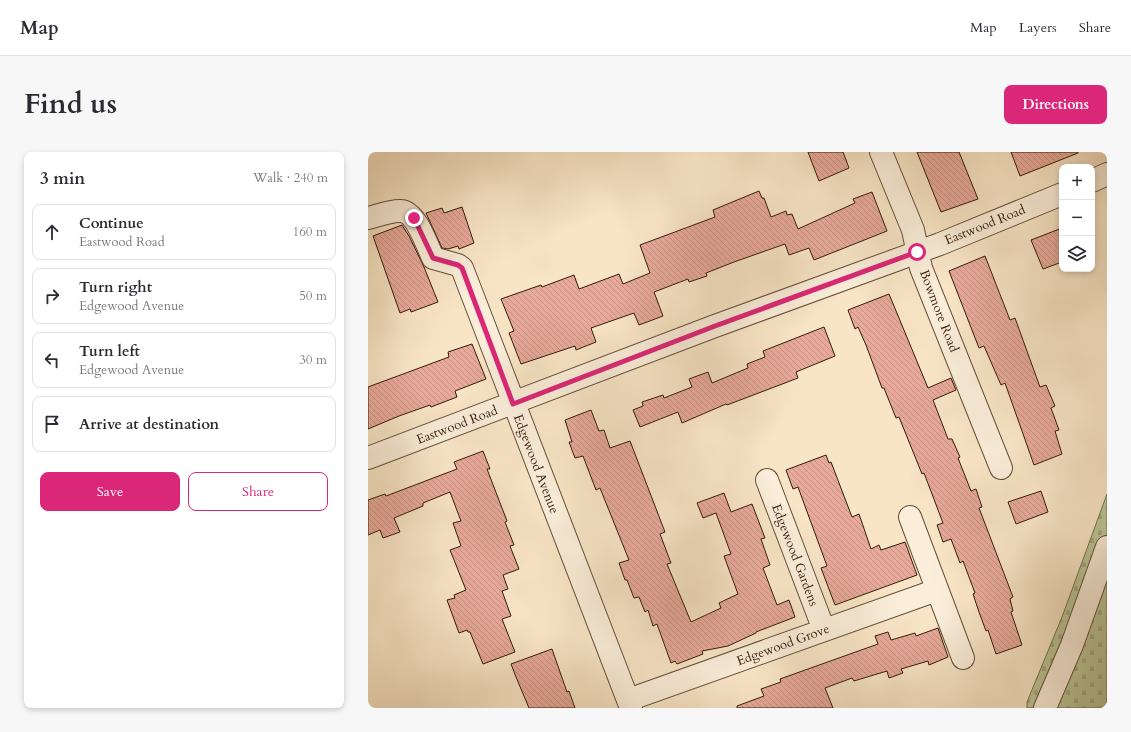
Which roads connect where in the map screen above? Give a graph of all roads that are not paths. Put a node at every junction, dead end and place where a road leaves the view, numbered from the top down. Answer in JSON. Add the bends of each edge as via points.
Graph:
{"nodes":[{"id":1,"x":881,"y":152,"type":"edge"},
{"id":2,"x":1107,"y":174,"type":"edge"},
{"id":3,"x":1095,"y":180,"type":"edge"},
{"id":4,"x":1059,"y":195,"type":"edge"},
{"id":5,"x":368,"y":218,"type":"edge"},
{"id":6,"x":917,"y":252,"type":"junction"},
{"id":7,"x":513,"y":404,"type":"junction"},
{"id":8,"x":368,"y":458,"type":"edge"},
{"id":9,"x":1001,"y":468,"type":"dead end"},
{"id":10,"x":767,"y":480,"type":"dead end"},
{"id":11,"x":910,"y":517,"type":"dead end"},
{"id":12,"x":1107,"y":547,"type":"edge"},
{"id":13,"x":937,"y":590,"type":"junction"},
{"id":14,"x":824,"y":630,"type":"junction"},
{"id":15,"x":963,"y":658,"type":"dead end"},
{"id":16,"x":629,"y":704,"type":"edge"},
{"id":17,"x":1045,"y":708,"type":"edge"}],
"edges":[{"from":1,"to":6,"type":"street","name":"Bowmore Road","via":[[913,230]]},
{"from":2,"to":3,"type":"street"},
{"from":4,"to":6,"type":"street","name":"Eastwood Road"},
{"from":5,"to":7,"type":"street","name":"Edgewood Avenue","via":[[397,211],[408,212],[414,218],[433,258],[462,268]]},
{"from":6,"to":7,"type":"street","name":"Eastwood Road","via":[[722,323]]},
{"from":6,"to":9,"type":"street","name":"Bowmore Road","via":[[921,268]]},
{"from":7,"to":8,"type":"street","name":"Eastwood Road"},
{"from":7,"to":16,"type":"street","name":"Edgewood Avenue"},
{"from":10,"to":14,"type":"street","name":"Edgewood Gardens"},
{"from":11,"to":13,"type":"street"},
{"from":12,"to":17,"type":"street","via":[[1072,645]]},
{"from":13,"to":14,"type":"street","name":"Edgewood Grove"},
{"from":13,"to":15,"type":"street"},
{"from":14,"to":16,"type":"street","name":"Edgewood Grove"}]}
